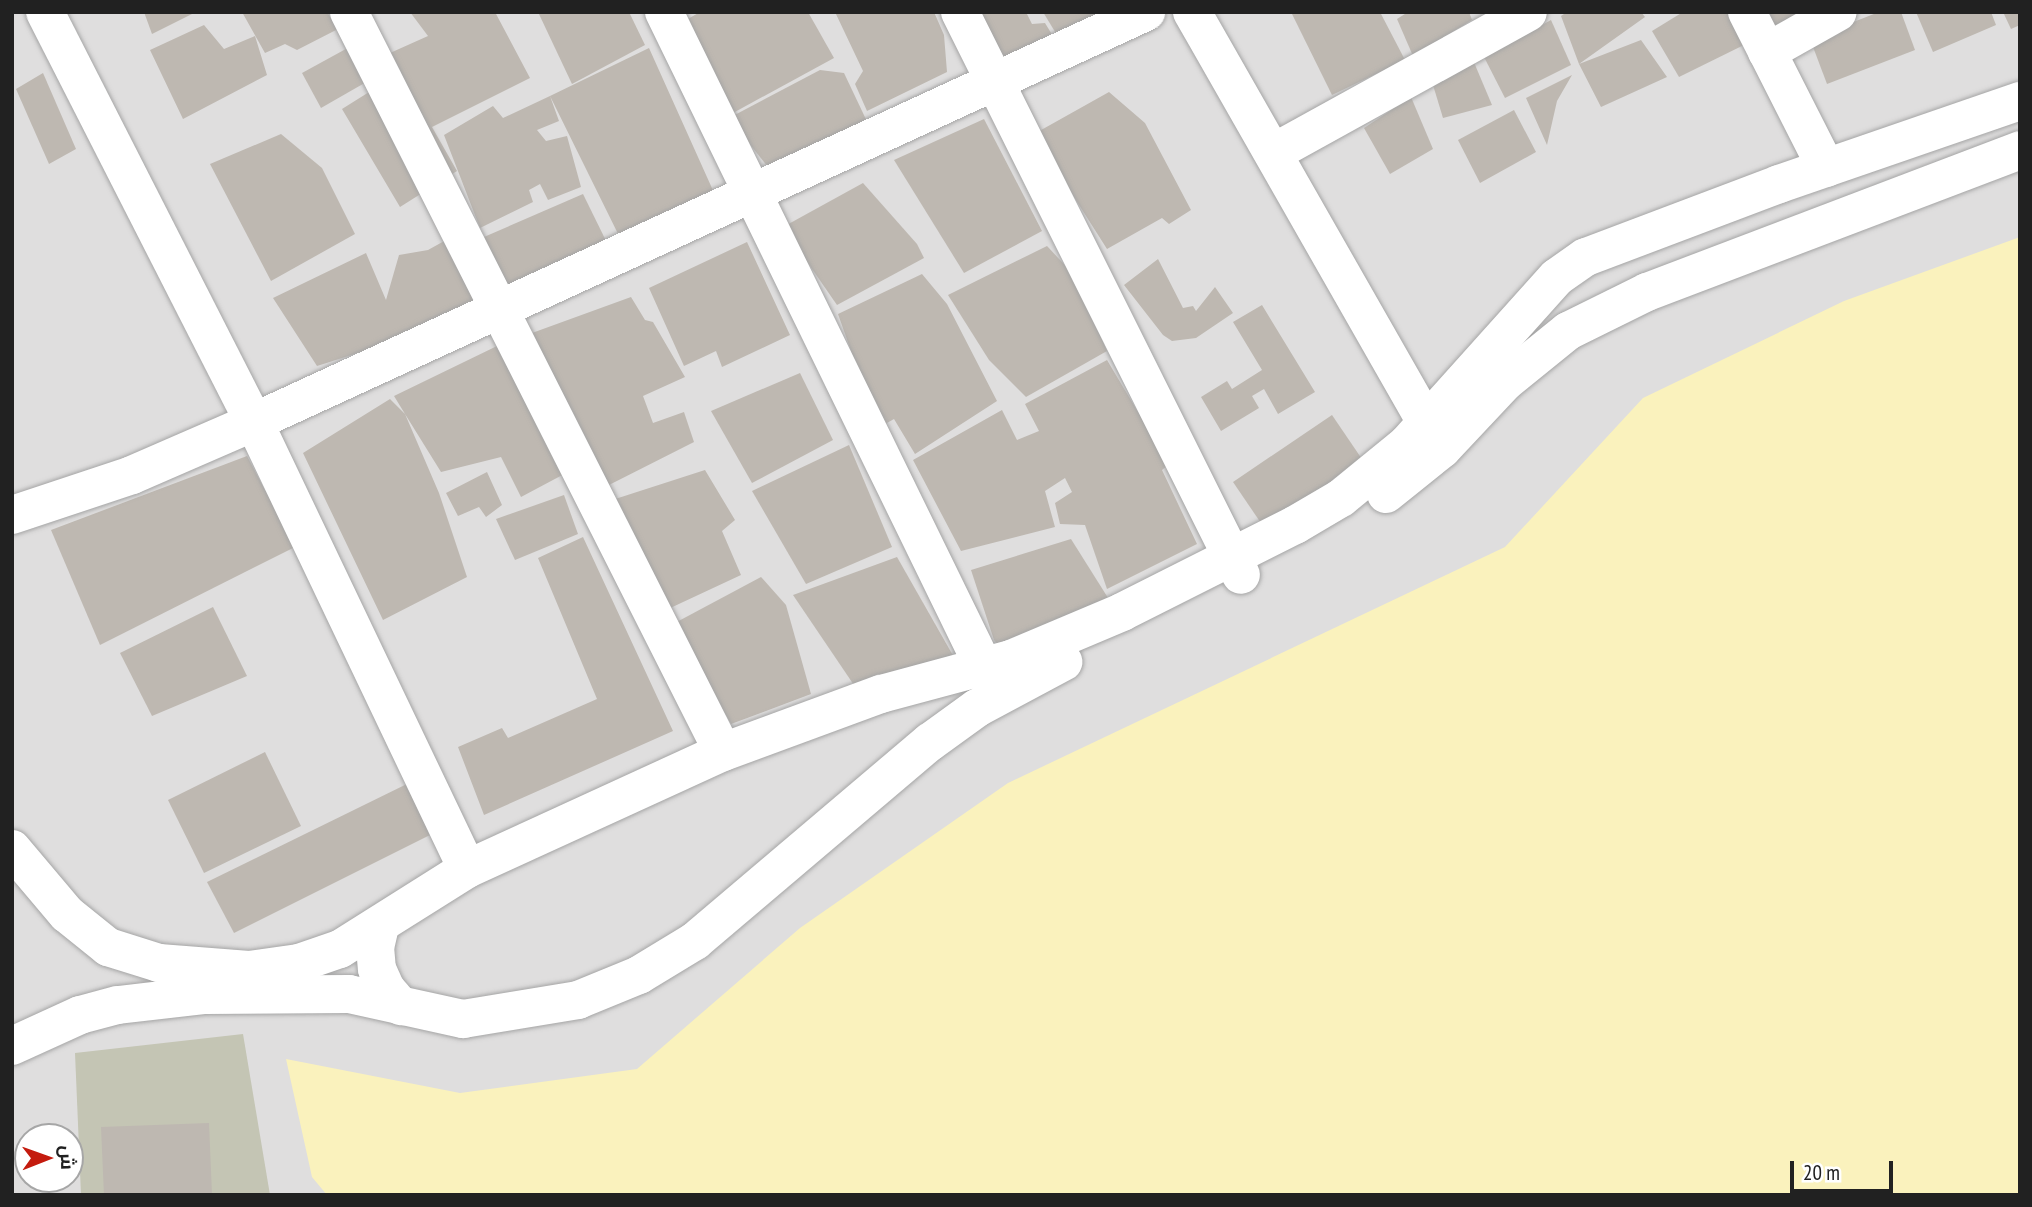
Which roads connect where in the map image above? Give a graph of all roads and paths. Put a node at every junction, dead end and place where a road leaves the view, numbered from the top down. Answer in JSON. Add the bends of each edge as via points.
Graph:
{"nodes":[{"id":1,"x":45,"y":12,"type":"edge"},
{"id":2,"x":349,"y":12,"type":"edge"},
{"id":3,"x":664,"y":12,"type":"edge"},
{"id":4,"x":960,"y":12,"type":"edge"},
{"id":5,"x":1192,"y":12,"type":"edge"},
{"id":6,"x":1528,"y":12,"type":"edge"},
{"id":7,"x":1747,"y":12,"type":"edge"},
{"id":8,"x":1838,"y":12,"type":"edge"},
{"id":9,"x":1123,"y":17,"type":"edge"},
{"id":10,"x":1767,"y":52,"type":"junction"},
{"id":11,"x":996,"y":84,"type":"junction"},
{"id":12,"x":2020,"y":101,"type":"edge"},
{"id":13,"x":2020,"y":150,"type":"edge"},
{"id":14,"x":1273,"y":153,"type":"junction"},
{"id":15,"x":1826,"y":168,"type":"junction"},
{"id":16,"x":753,"y":195,"type":"junction"},
{"id":17,"x":500,"y":311,"type":"junction"},
{"id":18,"x":254,"y":422,"type":"junction"},
{"id":19,"x":1434,"y":436,"type":"junction"},
{"id":20,"x":12,"y":514,"type":"edge"},
{"id":21,"x":1237,"y":566,"type":"junction"},
{"id":22,"x":991,"y":681,"type":"junction"},
{"id":23,"x":723,"y":752,"type":"junction"},
{"id":24,"x":12,"y":849,"type":"edge"},
{"id":25,"x":467,"y":869,"type":"junction"},
{"id":26,"x":380,"y":926,"type":"junction"},
{"id":27,"x":401,"y":1006,"type":"junction"},
{"id":28,"x":12,"y":1046,"type":"edge"}],
"edges":[{"from":1,"to":18,"type":"street"},
{"from":2,"to":17,"type":"street"},
{"from":3,"to":16,"type":"street"},
{"from":4,"to":11,"type":"street"},
{"from":5,"to":14,"type":"street"},
{"from":6,"to":14,"type":"street"},
{"from":7,"to":10,"type":"street"},
{"from":8,"to":10,"type":"street"},
{"from":9,"to":11,"type":"street"},
{"from":10,"to":15,"type":"street"},
{"from":11,"to":16,"type":"street"},
{"from":11,"to":21,"type":"street"},
{"from":12,"to":15,"type":"street"},
{"from":13,"to":19,"type":"street","via":[[1605,311],[1568,331]]},
{"from":14,"to":19,"type":"street"},
{"from":15,"to":19,"type":"street","via":[[1586,257],[1556,277]]},
{"from":16,"to":17,"type":"street"},
{"from":16,"to":22,"type":"street"},
{"from":17,"to":18,"type":"street"},
{"from":17,"to":23,"type":"street"},
{"from":18,"to":20,"type":"street","via":[[132,475]]},
{"from":18,"to":25,"type":"street"},
{"from":19,"to":21,"type":"street","via":[[1348,520]]},
{"from":21,"to":22,"type":"street","via":[[1122,612]]},
{"from":22,"to":23,"type":"street","via":[[881,694]]},
{"from":22,"to":27,"type":"street","via":[[930,742],[695,941],[639,975],[578,1000],[514,1014],[463,1019]]},
{"from":23,"to":25,"type":"street"},
{"from":24,"to":26,"type":"street","via":[[67,914],[108,947],[159,963],[249,970],[299,963]]},
{"from":25,"to":26,"type":"street"},
{"from":26,"to":27,"type":"street","via":[[375,947],[377,969]]},
{"from":27,"to":28,"type":"street","via":[[349,994],[250,992],[156,999],[80,1015]]}]}
